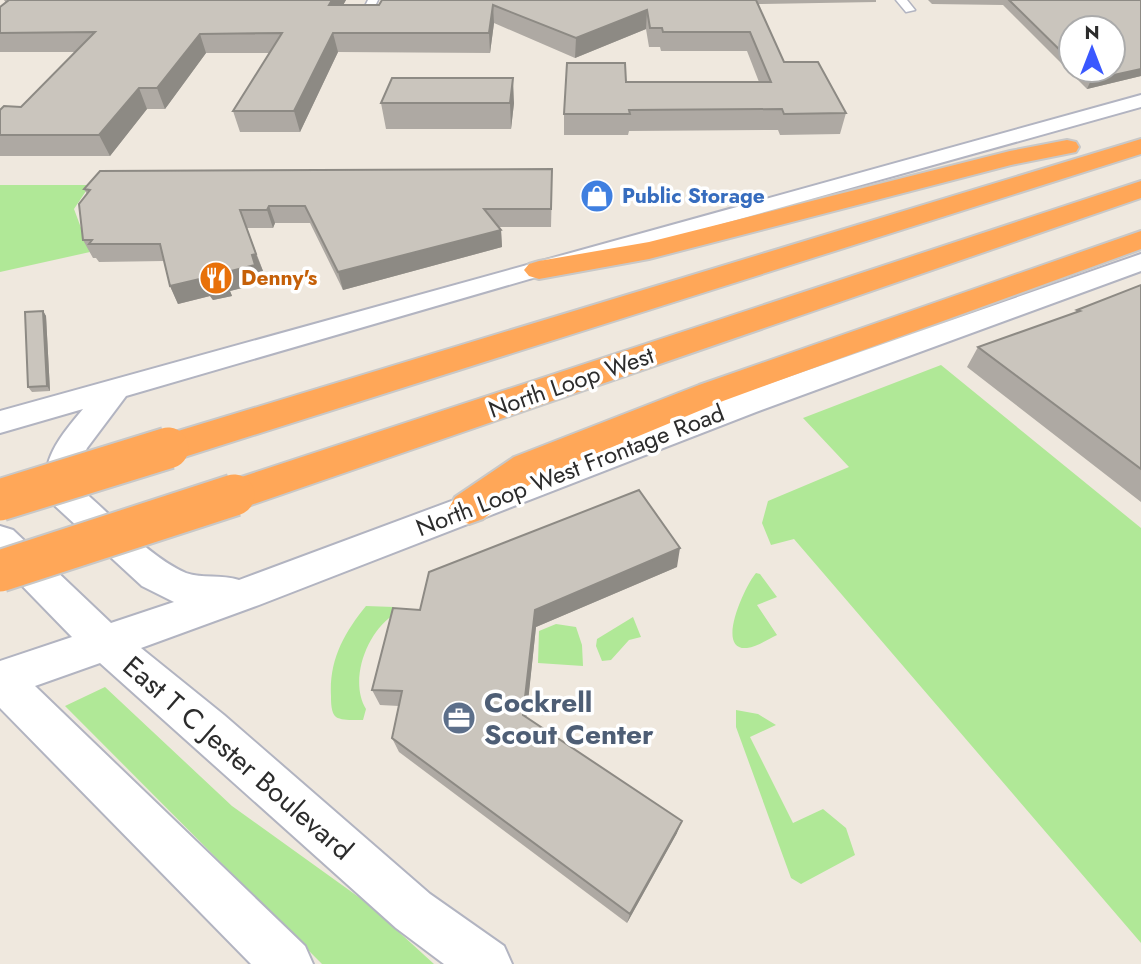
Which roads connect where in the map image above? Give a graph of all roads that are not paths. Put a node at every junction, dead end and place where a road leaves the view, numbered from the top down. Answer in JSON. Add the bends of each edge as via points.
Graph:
{"nodes":[{"id":1,"x":901,"y":0,"type":"edge"},
{"id":2,"x":910,"y":10,"type":"dead end"},
{"id":3,"x":1141,"y":101,"type":"edge"},
{"id":4,"x":1141,"y":132,"type":"edge"},
{"id":5,"x":1141,"y":146,"type":"edge"},
{"id":6,"x":1141,"y":189,"type":"edge"},
{"id":7,"x":1025,"y":229,"type":"junction"},
{"id":8,"x":1140,"y":238,"type":"edge"},
{"id":9,"x":539,"y":270,"type":"junction"},
{"id":10,"x":116,"y":389,"type":"junction"},
{"id":11,"x":0,"y":422,"type":"edge"},
{"id":12,"x":0,"y":500,"type":"edge"},
{"id":13,"x":470,"y":508,"type":"joint"},
{"id":14,"x":0,"y":540,"type":"edge"},
{"id":15,"x":0,"y":571,"type":"edge"},
{"id":16,"x":246,"y":594,"type":"junction"},
{"id":17,"x":104,"y":642,"type":"junction"},
{"id":18,"x":0,"y":680,"type":"edge"},
{"id":19,"x":287,"y":964,"type":"edge"},
{"id":20,"x":486,"y":964,"type":"edge"}],
"edges":[{"from":1,"to":2,"type":"street"},
{"from":3,"to":9,"type":"main road"},
{"from":4,"to":9,"type":"highway","via":[[1010,158],[649,250]]},
{"from":5,"to":12,"type":"highway","bridge":true},
{"from":6,"to":7,"type":"highway","name":"North Loop West"},
{"from":7,"to":8,"type":"highway","via":[[1114,218]]},
{"from":7,"to":15,"type":"highway","name":"North Loop West","bridge":true},
{"from":8,"to":13,"type":"highway","via":[[711,393],[564,452],[527,467]]},
{"from":9,"to":10,"type":"main road"},
{"from":10,"to":11,"type":"main road"},
{"from":10,"to":16,"type":"main road","via":[[73,443],[61,471],[65,495],[155,575],[185,590]]},
{"from":13,"to":16,"type":"main road","name":"North Loop West Frontage Road"},
{"from":14,"to":17,"type":"main road","name":"East T C Jester Boulevard"},
{"from":16,"to":17,"type":"main road","name":"North Loop West Frontage Road"},
{"from":17,"to":18,"type":"main road","name":"North Loop West Frontage Road"},
{"from":17,"to":20,"type":"main road","name":"East T C Jester Boulevard","via":[[413,911]]},
{"from":18,"to":19,"type":"main road"}]}
